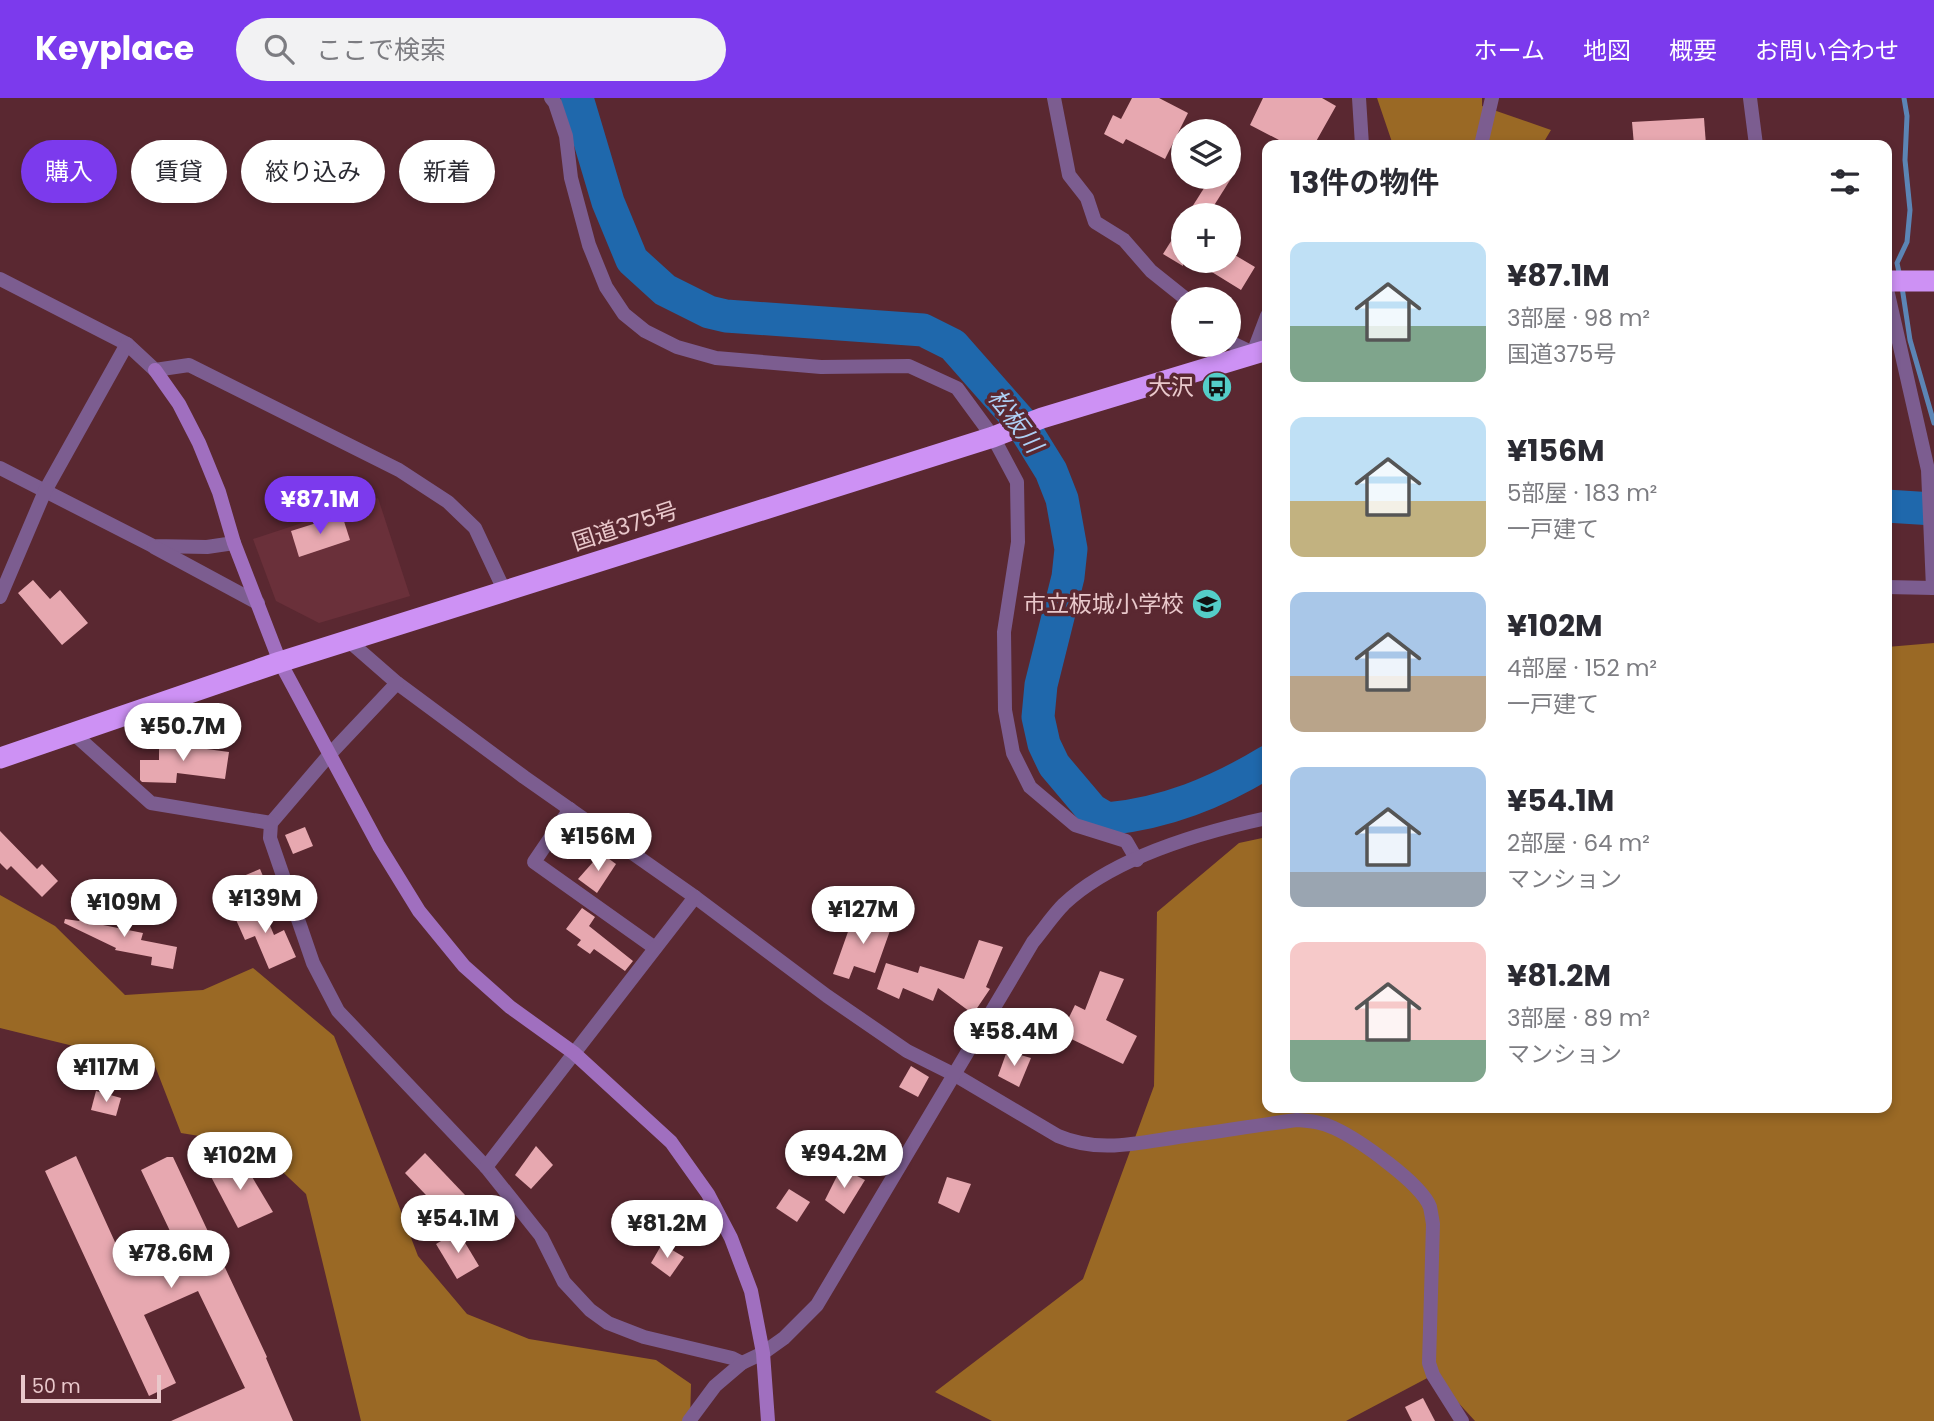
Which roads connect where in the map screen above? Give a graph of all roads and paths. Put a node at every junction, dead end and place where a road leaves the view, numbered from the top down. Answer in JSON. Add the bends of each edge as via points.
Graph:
{"nodes":[{"id":1,"x":551,"y":98,"type":"edge"},
{"id":2,"x":1054,"y":98,"type":"edge"},
{"id":3,"x":1359,"y":98,"type":"edge"},
{"id":4,"x":1492,"y":98,"type":"edge"},
{"id":5,"x":1750,"y":98,"type":"edge"},
{"id":6,"x":1362,"y":140,"type":"edge"},
{"id":7,"x":1482,"y":140,"type":"edge"},
{"id":8,"x":1755,"y":140,"type":"edge"},
{"id":9,"x":0,"y":279,"type":"edge"},
{"id":10,"x":1925,"y":281,"type":"edge"},
{"id":11,"x":1892,"y":283,"type":"edge"},
{"id":12,"x":1171,"y":287,"type":"edge"},
{"id":13,"x":1892,"y":310,"type":"edge"},
{"id":14,"x":127,"y":344,"type":"junction"},
{"id":15,"x":1241,"y":345,"type":"edge"},
{"id":16,"x":1260,"y":351,"type":"edge"},
{"id":17,"x":155,"y":370,"type":"junction"},
{"id":18,"x":1001,"y":434,"type":"junction"},
{"id":19,"x":0,"y":468,"type":"edge"},
{"id":20,"x":45,"y":491,"type":"junction"},
{"id":21,"x":1932,"y":541,"type":"edge"},
{"id":22,"x":234,"y":542,"type":"junction"},
{"id":23,"x":153,"y":546,"type":"junction"},
{"id":24,"x":1892,"y":587,"type":"edge"},
{"id":25,"x":1933,"y":588,"type":"edge"},
{"id":26,"x":505,"y":592,"type":"junction"},
{"id":27,"x":0,"y":597,"type":"edge"},
{"id":28,"x":258,"y":603,"type":"junction"},
{"id":29,"x":349,"y":642,"type":"junction"},
{"id":30,"x":280,"y":662,"type":"junction"},
{"id":31,"x":397,"y":683,"type":"junction"},
{"id":32,"x":73,"y":733,"type":"junction"},
{"id":33,"x":330,"y":754,"type":"junction"},
{"id":34,"x":0,"y":758,"type":"edge"},
{"id":35,"x":570,"y":809,"type":"junction"},
{"id":36,"x":1262,"y":819,"type":"edge"},
{"id":37,"x":271,"y":823,"type":"junction"},
{"id":38,"x":1137,"y":860,"type":"junction"},
{"id":39,"x":695,"y":897,"type":"junction"},
{"id":40,"x":655,"y":948,"type":"junction"},
{"id":41,"x":574,"y":1053,"type":"junction"},
{"id":42,"x":955,"y":1075,"type":"junction"},
{"id":43,"x":486,"y":1167,"type":"junction"},
{"id":44,"x":763,"y":1353,"type":"junction"},
{"id":45,"x":742,"y":1363,"type":"junction"},
{"id":46,"x":689,"y":1421,"type":"edge"},
{"id":47,"x":768,"y":1421,"type":"edge"},
{"id":48,"x":1461,"y":1421,"type":"edge"}],
"edges":[{"from":1,"to":18,"type":"street","via":[[566,136],[571,178],[589,245],[606,288],[624,314],[645,331],[677,347],[716,358],[821,367],[909,366],[957,388]]},
{"from":2,"to":12,"type":"street","via":[[1069,175],[1087,198],[1095,222],[1124,240]]},
{"from":3,"to":6,"type":"street"},
{"from":4,"to":7,"type":"street"},
{"from":5,"to":8,"type":"street"},
{"from":9,"to":14,"type":"street"},
{"from":10,"to":11,"type":"highway"},
{"from":13,"to":21,"type":"street","via":[[1928,470]]},
{"from":14,"to":17,"type":"street"},
{"from":14,"to":20,"type":"street"},
{"from":15,"to":16,"type":"street"},
{"from":16,"to":18,"type":"highway","name":"国道375号"},
{"from":17,"to":22,"type":"street","via":[[199,443]]},
{"from":17,"to":26,"type":"street","via":[[189,365],[398,470],[449,502],[475,528]]},
{"from":18,"to":26,"type":"highway","name":"国道375号"},
{"from":18,"to":38,"type":"street","via":[[1017,482],[1018,542],[1004,632],[1005,710],[1013,753],[1030,788],[1075,825],[1126,841]]},
{"from":19,"to":20,"type":"street"},
{"from":20,"to":23,"type":"street"},
{"from":20,"to":27,"type":"street"},
{"from":21,"to":25,"type":"street"},
{"from":22,"to":23,"type":"street","via":[[207,547]]},
{"from":22,"to":28,"type":"street"},
{"from":23,"to":28,"type":"street"},
{"from":24,"to":25,"type":"street"},
{"from":26,"to":29,"type":"highway","name":"国道375号"},
{"from":28,"to":30,"type":"street"},
{"from":29,"to":30,"type":"highway","name":"国道375号"},
{"from":29,"to":31,"type":"street"},
{"from":30,"to":32,"type":"highway","name":"国道375号"},
{"from":30,"to":33,"type":"street"},
{"from":31,"to":33,"type":"street"},
{"from":31,"to":35,"type":"street"},
{"from":32,"to":34,"type":"highway","name":"国道375号"},
{"from":32,"to":37,"type":"street","via":[[151,803]]},
{"from":33,"to":37,"type":"street"},
{"from":33,"to":41,"type":"street","via":[[419,911],[464,966],[510,1007]]},
{"from":35,"to":39,"type":"street"},
{"from":35,"to":40,"type":"street","via":[[534,862]]},
{"from":36,"to":38,"type":"street","via":[[1205,832]]},
{"from":37,"to":43,"type":"street","via":[[270,838],[313,963],[338,1011]]},
{"from":38,"to":42,"type":"street","via":[[1089,884],[1063,905],[1033,942]]},
{"from":39,"to":40,"type":"street"},
{"from":39,"to":42,"type":"street","via":[[895,1043]]},
{"from":40,"to":41,"type":"street"},
{"from":41,"to":43,"type":"street"},
{"from":41,"to":44,"type":"street","via":[[671,1142],[708,1194],[751,1291]]},
{"from":42,"to":44,"type":"street","via":[[817,1304]]},
{"from":42,"to":48,"type":"street","via":[[1076,1144],[1134,1144],[1313,1121],[1333,1127],[1389,1164],[1429,1205],[1433,1224],[1429,1363]]},
{"from":43,"to":45,"type":"street","via":[[541,1236],[564,1282],[590,1310],[644,1337]]},
{"from":44,"to":45,"type":"street"},
{"from":44,"to":47,"type":"street"},
{"from":45,"to":46,"type":"street","via":[[715,1386]]}]}
